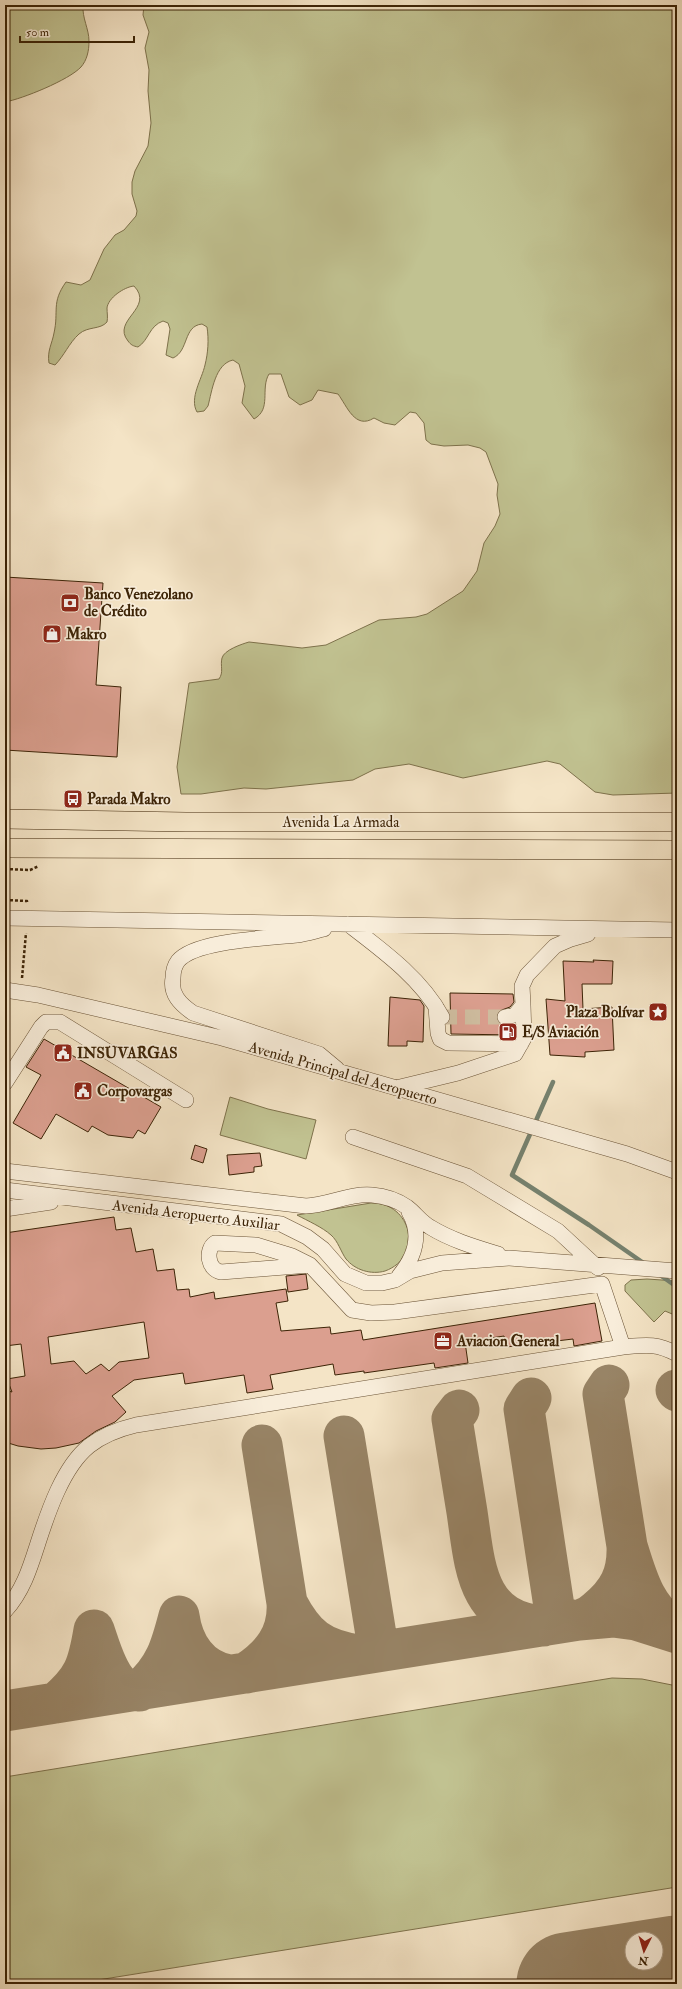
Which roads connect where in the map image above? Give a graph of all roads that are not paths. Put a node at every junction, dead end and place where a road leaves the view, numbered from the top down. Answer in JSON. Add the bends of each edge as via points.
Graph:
{"nodes":[{"id":1,"x":5,"y":819,"type":"edge"},
{"id":2,"x":677,"y":822,"type":"edge"},
{"id":3,"x":5,"y":848,"type":"edge"},
{"id":4,"x":677,"y":850,"type":"edge"},
{"id":5,"x":5,"y":918,"type":"edge"},
{"id":6,"x":348,"y":924,"type":"junction"},
{"id":7,"x":600,"y":930,"type":"junction"},
{"id":8,"x":677,"y":930,"type":"edge"},
{"id":9,"x":5,"y":990,"type":"edge"},
{"id":10,"x":523,"y":1005,"type":"junction"},
{"id":11,"x":505,"y":1017,"type":"tunnel mouth"},
{"id":12,"x":521,"y":1044,"type":"junction"},
{"id":13,"x":342,"y":1073,"type":"junction"},
{"id":14,"x":5,"y":1083,"type":"edge"},
{"id":15,"x":395,"y":1088,"type":"junction"},
{"id":16,"x":186,"y":1100,"type":"dead end"},
{"id":17,"x":353,"y":1137,"type":"dead end"},
{"id":18,"x":5,"y":1171,"type":"edge"},
{"id":19,"x":677,"y":1172,"type":"edge"},
{"id":20,"x":5,"y":1190,"type":"edge"},
{"id":21,"x":72,"y":1199,"type":"junction"},
{"id":22,"x":406,"y":1206,"type":"junction"},
{"id":23,"x":5,"y":1209,"type":"edge"},
{"id":24,"x":509,"y":1258,"type":"junction"},
{"id":25,"x":310,"y":1265,"type":"junction"},
{"id":26,"x":597,"y":1266,"type":"junction"},
{"id":27,"x":677,"y":1271,"type":"edge"},
{"id":28,"x":395,"y":1280,"type":"junction"},
{"id":29,"x":602,"y":1284,"type":"junction"},
{"id":30,"x":623,"y":1347,"type":"junction"},
{"id":31,"x":677,"y":1354,"type":"edge"},
{"id":32,"x":5,"y":1611,"type":"edge"}],
"edges":[{"from":1,"to":2,"type":"main road","name":"Avenida La Armada","via":[[186,822]]},
{"from":3,"to":4,"type":"main road","name":"Avenida La Armada"},
{"from":5,"to":6,"type":"lane"},
{"from":6,"to":7,"type":"lane"},
{"from":6,"to":12,"type":"lane","via":[[384,951],[428,996],[439,1011],[440,1039],[448,1043]]},
{"from":6,"to":13,"type":"lane","via":[[299,935],[230,942],[196,950],[178,961],[172,982],[178,1000],[193,1013],[319,1054]]},
{"from":7,"to":8,"type":"lane"},
{"from":7,"to":10,"type":"lane","via":[[555,946],[524,981]]},
{"from":9,"to":13,"type":"lane","name":"Avenida Principal del Aeropuerto","via":[[222,1038]]},
{"from":10,"to":11,"type":"lane","via":[[515,1016]]},
{"from":10,"to":12,"type":"lane","via":[[524,1038]]},
{"from":12,"to":15,"type":"lane","via":[[515,1054],[458,1073]]},
{"from":13,"to":15,"type":"lane","name":"Avenida Principal del Aeropuerto"},
{"from":14,"to":16,"type":"lane","via":[[41,1027],[46,1022],[60,1022]]},
{"from":15,"to":19,"type":"lane","name":"Avenida Principal del Aeropuerto","via":[[627,1154]]},
{"from":17,"to":26,"type":"lane","via":[[467,1176],[558,1231]]},
{"from":18,"to":22,"type":"lane","name":"Avenida Aeropuerto Auxiliar","via":[[306,1206],[318,1206],[355,1196],[371,1195],[387,1197]]},
{"from":20,"to":21,"type":"lane","name":"Avenida Aeropuerto Auxiliar"},
{"from":21,"to":23,"type":"lane"},
{"from":21,"to":28,"type":"lane","name":"Avenida Aeropuerto Auxiliar","via":[[281,1224],[318,1245],[345,1274],[357,1280],[374,1284]]},
{"from":22,"to":24,"type":"lane","name":"Avenida Aeropuerto Auxiliar","via":[[428,1227]]},
{"from":22,"to":28,"type":"lane","via":[[417,1229],[415,1245],[408,1264]]},
{"from":24,"to":26,"type":"lane","name":"Avenida Aeropuerto Auxiliar"},
{"from":24,"to":28,"type":"lane","name":"Avenida Aeropuerto Auxiliar","via":[[442,1263],[410,1271]]},
{"from":25,"to":25,"type":"lane","via":[[216,1272],[209,1254],[215,1243],[256,1245],[292,1256]]},
{"from":25,"to":29,"type":"lane","via":[[352,1310],[371,1313]]},
{"from":26,"to":27,"type":"lane","name":"Avenida Aeropuerto Auxiliar"},
{"from":26,"to":29,"type":"lane"},
{"from":29,"to":30,"type":"lane"},
{"from":30,"to":31,"type":"lane","via":[[652,1344]]},
{"from":30,"to":32,"type":"lane","via":[[144,1423],[116,1430],[88,1447],[60,1484],[46,1517],[28,1574]]}]}
